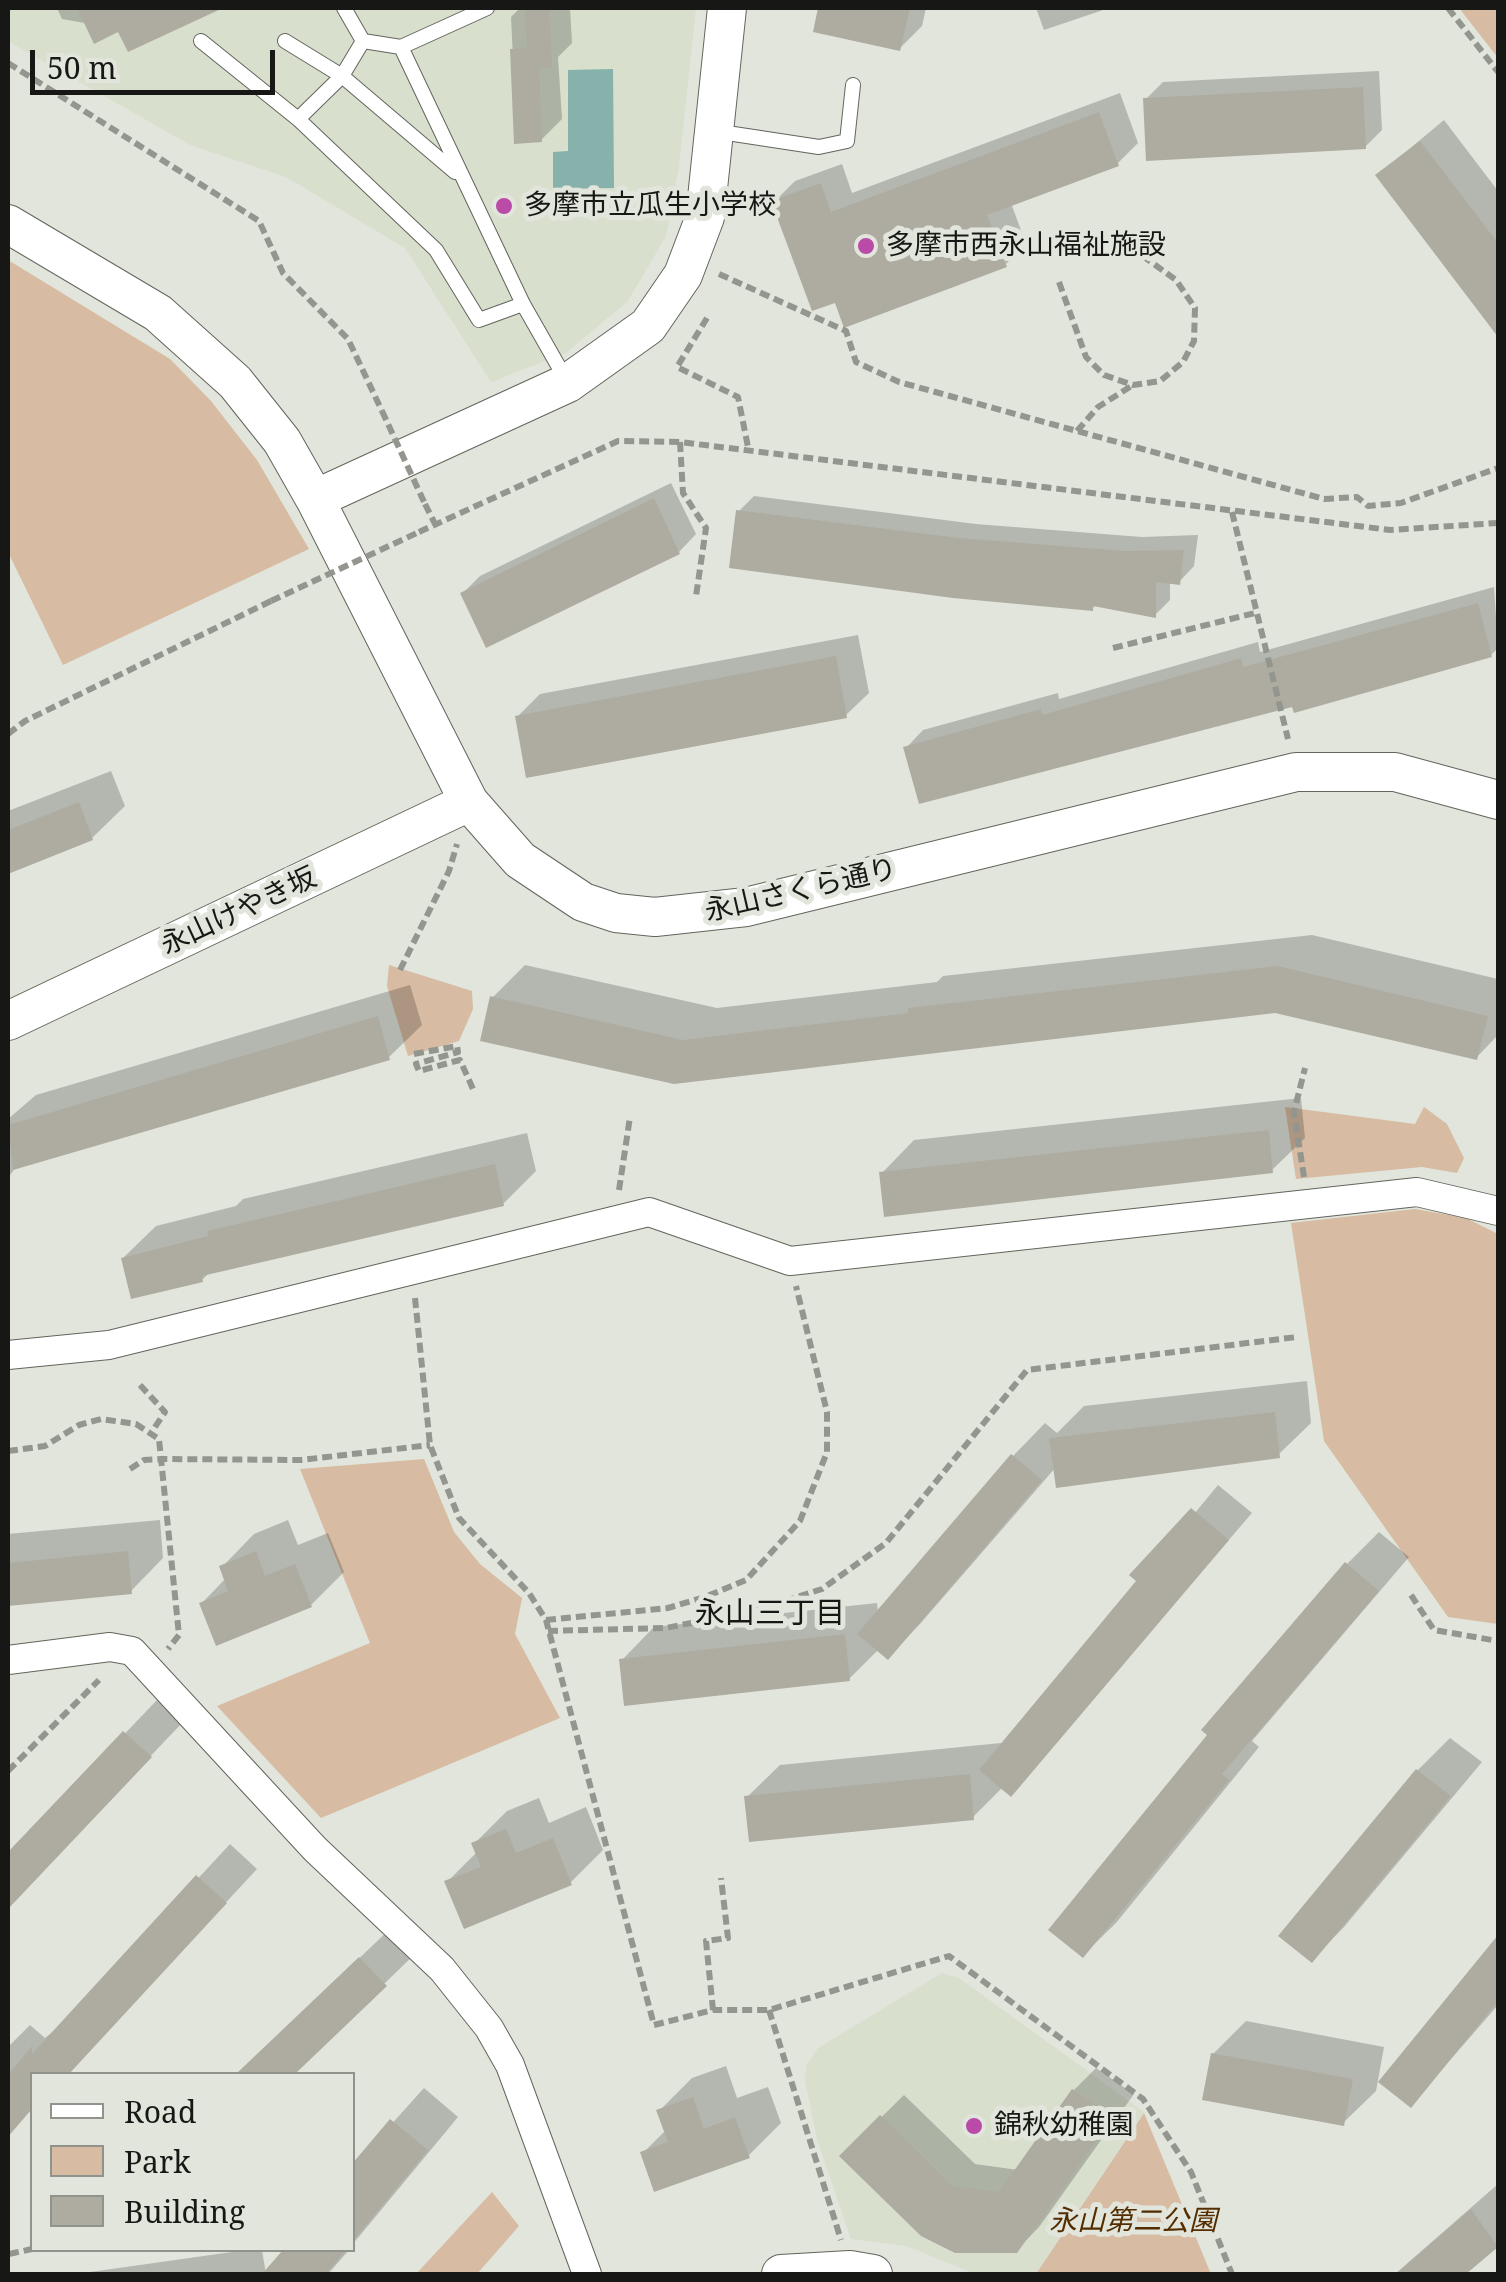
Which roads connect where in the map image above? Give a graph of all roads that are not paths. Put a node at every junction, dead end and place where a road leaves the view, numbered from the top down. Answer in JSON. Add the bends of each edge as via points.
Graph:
{"nodes":[{"id":1,"x":344,"y":8,"type":"edge"},
{"id":2,"x":487,"y":8,"type":"edge"},
{"id":3,"x":727,"y":8,"type":"edge"},
{"id":4,"x":202,"y":41,"type":"dead end"},
{"id":5,"x":285,"y":41,"type":"dead end"},
{"id":6,"x":363,"y":42,"type":"junction"},
{"id":7,"x":401,"y":47,"type":"junction"},
{"id":8,"x":342,"y":76,"type":"junction"},
{"id":9,"x":853,"y":85,"type":"dead end"},
{"id":10,"x":298,"y":119,"type":"junction"},
{"id":11,"x":714,"y":131,"type":"junction"},
{"id":12,"x":459,"y":176,"type":"junction"},
{"id":13,"x":8,"y":224,"type":"edge"},
{"id":14,"x":522,"y":304,"type":"junction"},
{"id":15,"x":568,"y":384,"type":"junction"},
{"id":16,"x":315,"y":499,"type":"junction"},
{"id":17,"x":1498,"y":800,"type":"edge"},
{"id":18,"x":470,"y":802,"type":"junction"},
{"id":19,"x":8,"y":1022,"type":"edge"},
{"id":20,"x":1498,"y":1211,"type":"edge"},
{"id":21,"x":8,"y":1355,"type":"edge"},
{"id":22,"x":8,"y":1660,"type":"edge"},
{"id":23,"x":862,"y":2272,"type":"edge"},
{"id":24,"x":587,"y":2274,"type":"edge"},
{"id":25,"x":781,"y":2274,"type":"edge"}],
"edges":[{"from":1,"to":6,"type":"lane"},
{"from":2,"to":7,"type":"lane"},
{"from":3,"to":11,"type":"street"},
{"from":4,"to":10,"type":"lane"},
{"from":5,"to":8,"type":"lane"},
{"from":6,"to":7,"type":"lane"},
{"from":6,"to":8,"type":"lane"},
{"from":7,"to":12,"type":"lane"},
{"from":8,"to":10,"type":"lane"},
{"from":8,"to":12,"type":"lane"},
{"from":9,"to":11,"type":"lane","via":[[847,141],[819,147]]},
{"from":10,"to":14,"type":"lane","via":[[436,250],[479,320]]},
{"from":11,"to":15,"type":"street","via":[[705,217],[689,260],[648,326]]},
{"from":12,"to":14,"type":"lane"},
{"from":13,"to":16,"type":"street","name":"永山さくら通り","via":[[158,313],[212,358],[282,441]]},
{"from":14,"to":15,"type":"lane"},
{"from":15,"to":16,"type":"street"},
{"from":16,"to":18,"type":"street","name":"永山さくら通り"},
{"from":17,"to":18,"type":"street","name":"永山さくら通り","via":[[1395,772],[1296,772],[746,907],[655,917],[616,913],[552,884],[520,860]]},
{"from":18,"to":19,"type":"street","name":"永山けやき坂"},
{"from":20,"to":21,"type":"street","via":[[1416,1192],[790,1261],[649,1212],[109,1345]]},
{"from":22,"to":24,"type":"street","via":[[132,1650],[316,1849],[442,1969],[490,2028],[510,2065]]},
{"from":23,"to":25,"type":"street"}]}
